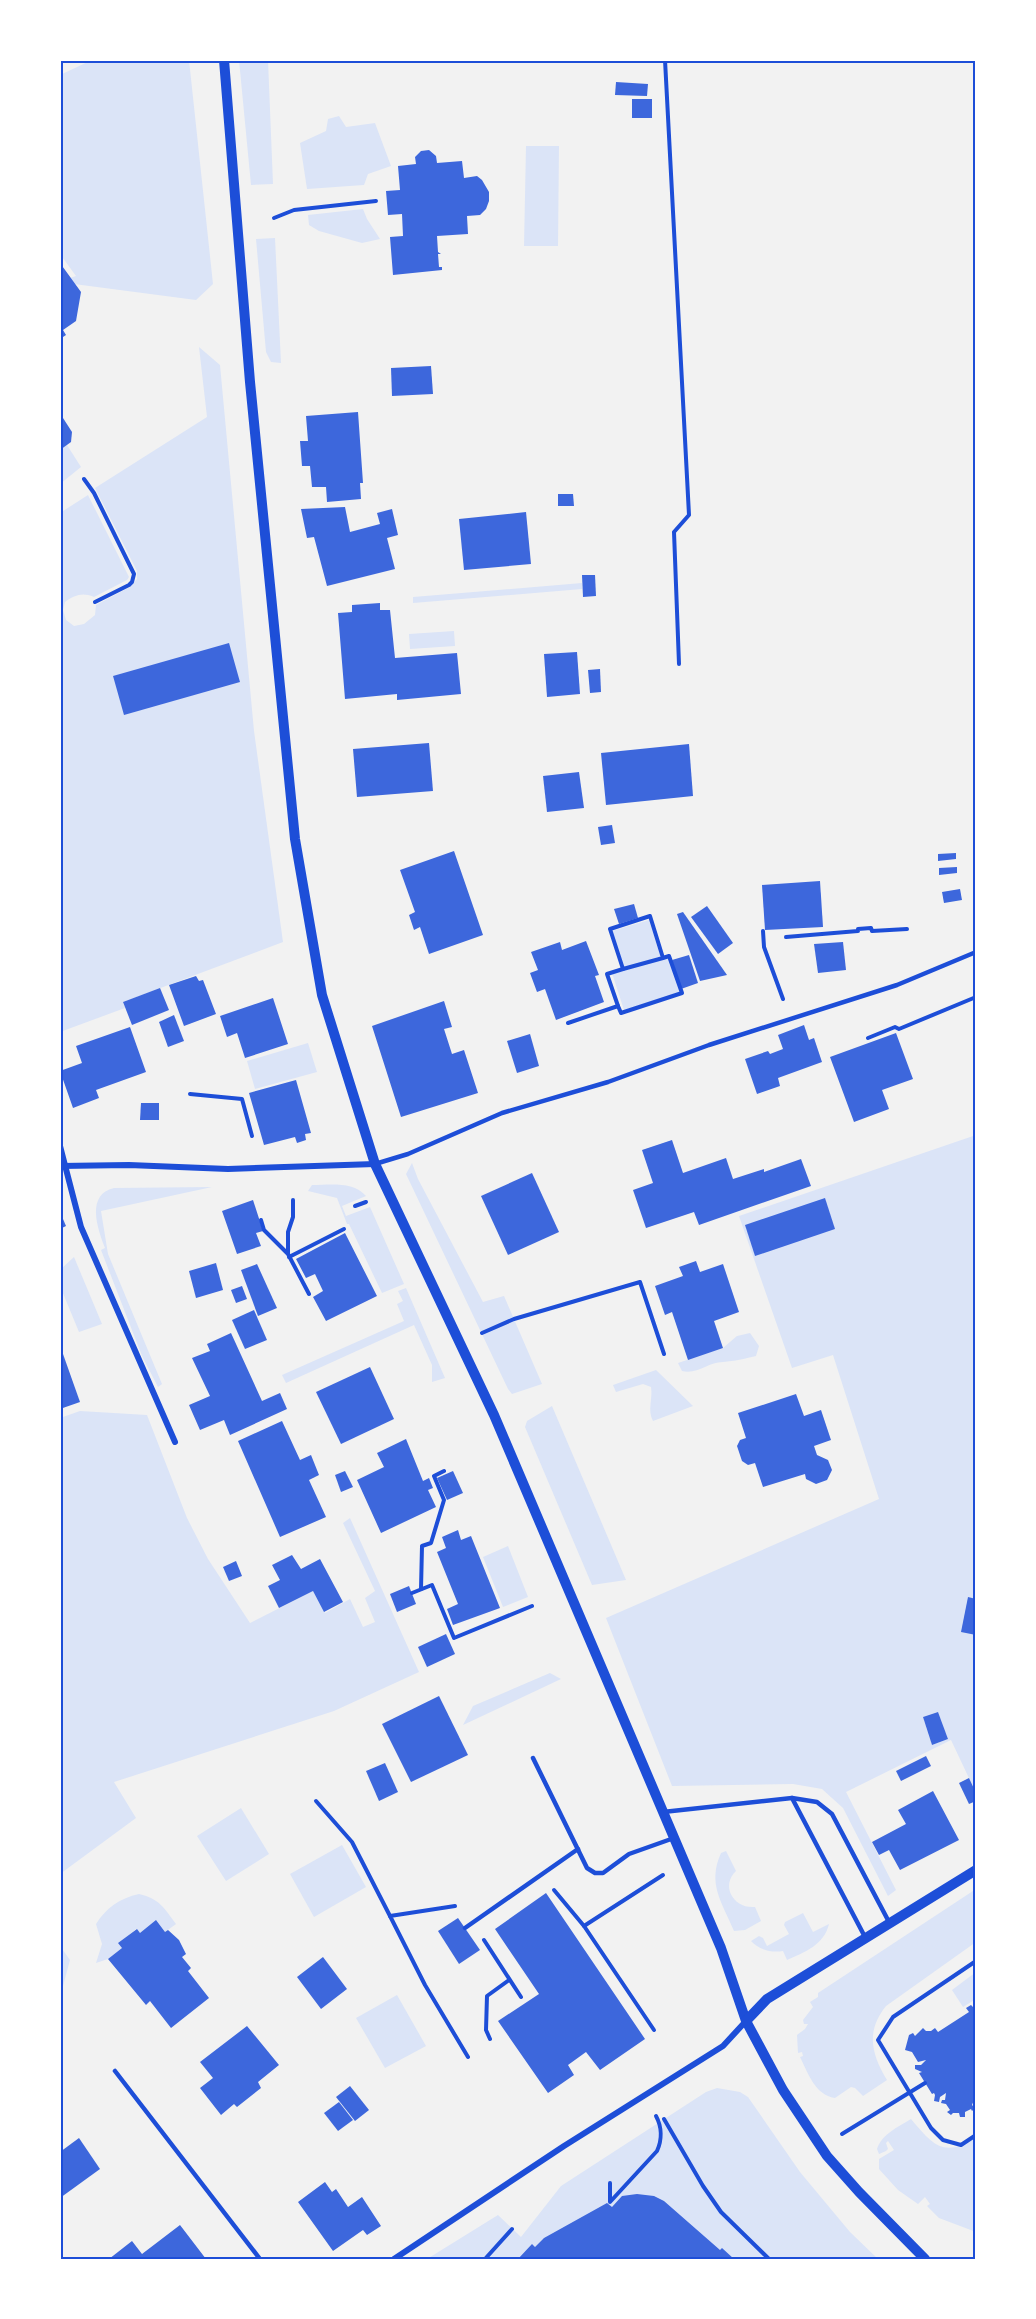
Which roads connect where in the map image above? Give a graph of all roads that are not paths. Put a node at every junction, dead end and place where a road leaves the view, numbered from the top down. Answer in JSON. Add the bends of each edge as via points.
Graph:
{"nodes":[{"id":1,"x":224,"y":60,"type":"edge"},
{"id":2,"x":976,"y":952,"type":"edge"},
{"id":3,"x":60,"y":1146,"type":"edge"},
{"id":4,"x":375,"y":1164,"type":"junction"},
{"id":5,"x":63,"y":1166,"type":"edge"},
{"id":6,"x":175,"y":1442,"type":"dead end"},
{"id":7,"x":533,"y":1758,"type":"dead end"},
{"id":8,"x":792,"y":1798,"type":"junction"},
{"id":9,"x":663,"y":1812,"type":"junction"},
{"id":10,"x":674,"y":1838,"type":"junction"},
{"id":11,"x":578,"y":1849,"type":"junction"},
{"id":12,"x":976,"y":1870,"type":"edge"},
{"id":13,"x":890,"y":1922,"type":"junction"},
{"id":14,"x":465,"y":1928,"type":"dead end"},
{"id":15,"x":865,"y":1937,"type":"junction"},
{"id":16,"x":746,"y":2021,"type":"junction"},
{"id":17,"x":115,"y":2071,"type":"dead end"},
{"id":18,"x":260,"y":2259,"type":"edge"},
{"id":19,"x":394,"y":2259,"type":"edge"},
{"id":20,"x":925,"y":2259,"type":"edge"}],
"edges":[{"from":1,"to":4,"type":"street","via":[[245,332],[296,839],[322,995]]},
{"from":2,"to":4,"type":"lane","via":[[897,985],[608,1082],[502,1113],[408,1154]]},
{"from":3,"to":5,"type":"street"},
{"from":4,"to":5,"type":"street","via":[[228,1169]]},
{"from":4,"to":9,"type":"street","via":[[494,1415]]},
{"from":5,"to":6,"type":"street","via":[[81,1227]]},
{"from":7,"to":11,"type":"lane"},
{"from":8,"to":9,"type":"lane"},
{"from":8,"to":13,"type":"lane","via":[[817,1802],[832,1814]]},
{"from":8,"to":15,"type":"lane"},
{"from":9,"to":10,"type":"street"},
{"from":10,"to":11,"type":"lane","via":[[629,1854],[603,1873],[587,1868]]},
{"from":10,"to":16,"type":"street","via":[[721,1948]]},
{"from":11,"to":14,"type":"lane"},
{"from":12,"to":13,"type":"street"},
{"from":13,"to":15,"type":"street"},
{"from":15,"to":16,"type":"street","via":[[767,1999]]},
{"from":16,"to":19,"type":"street","via":[[723,2046],[564,2145]]},
{"from":16,"to":20,"type":"street","via":[[783,2090],[827,2156]]},
{"from":17,"to":18,"type":"lane"}]}
